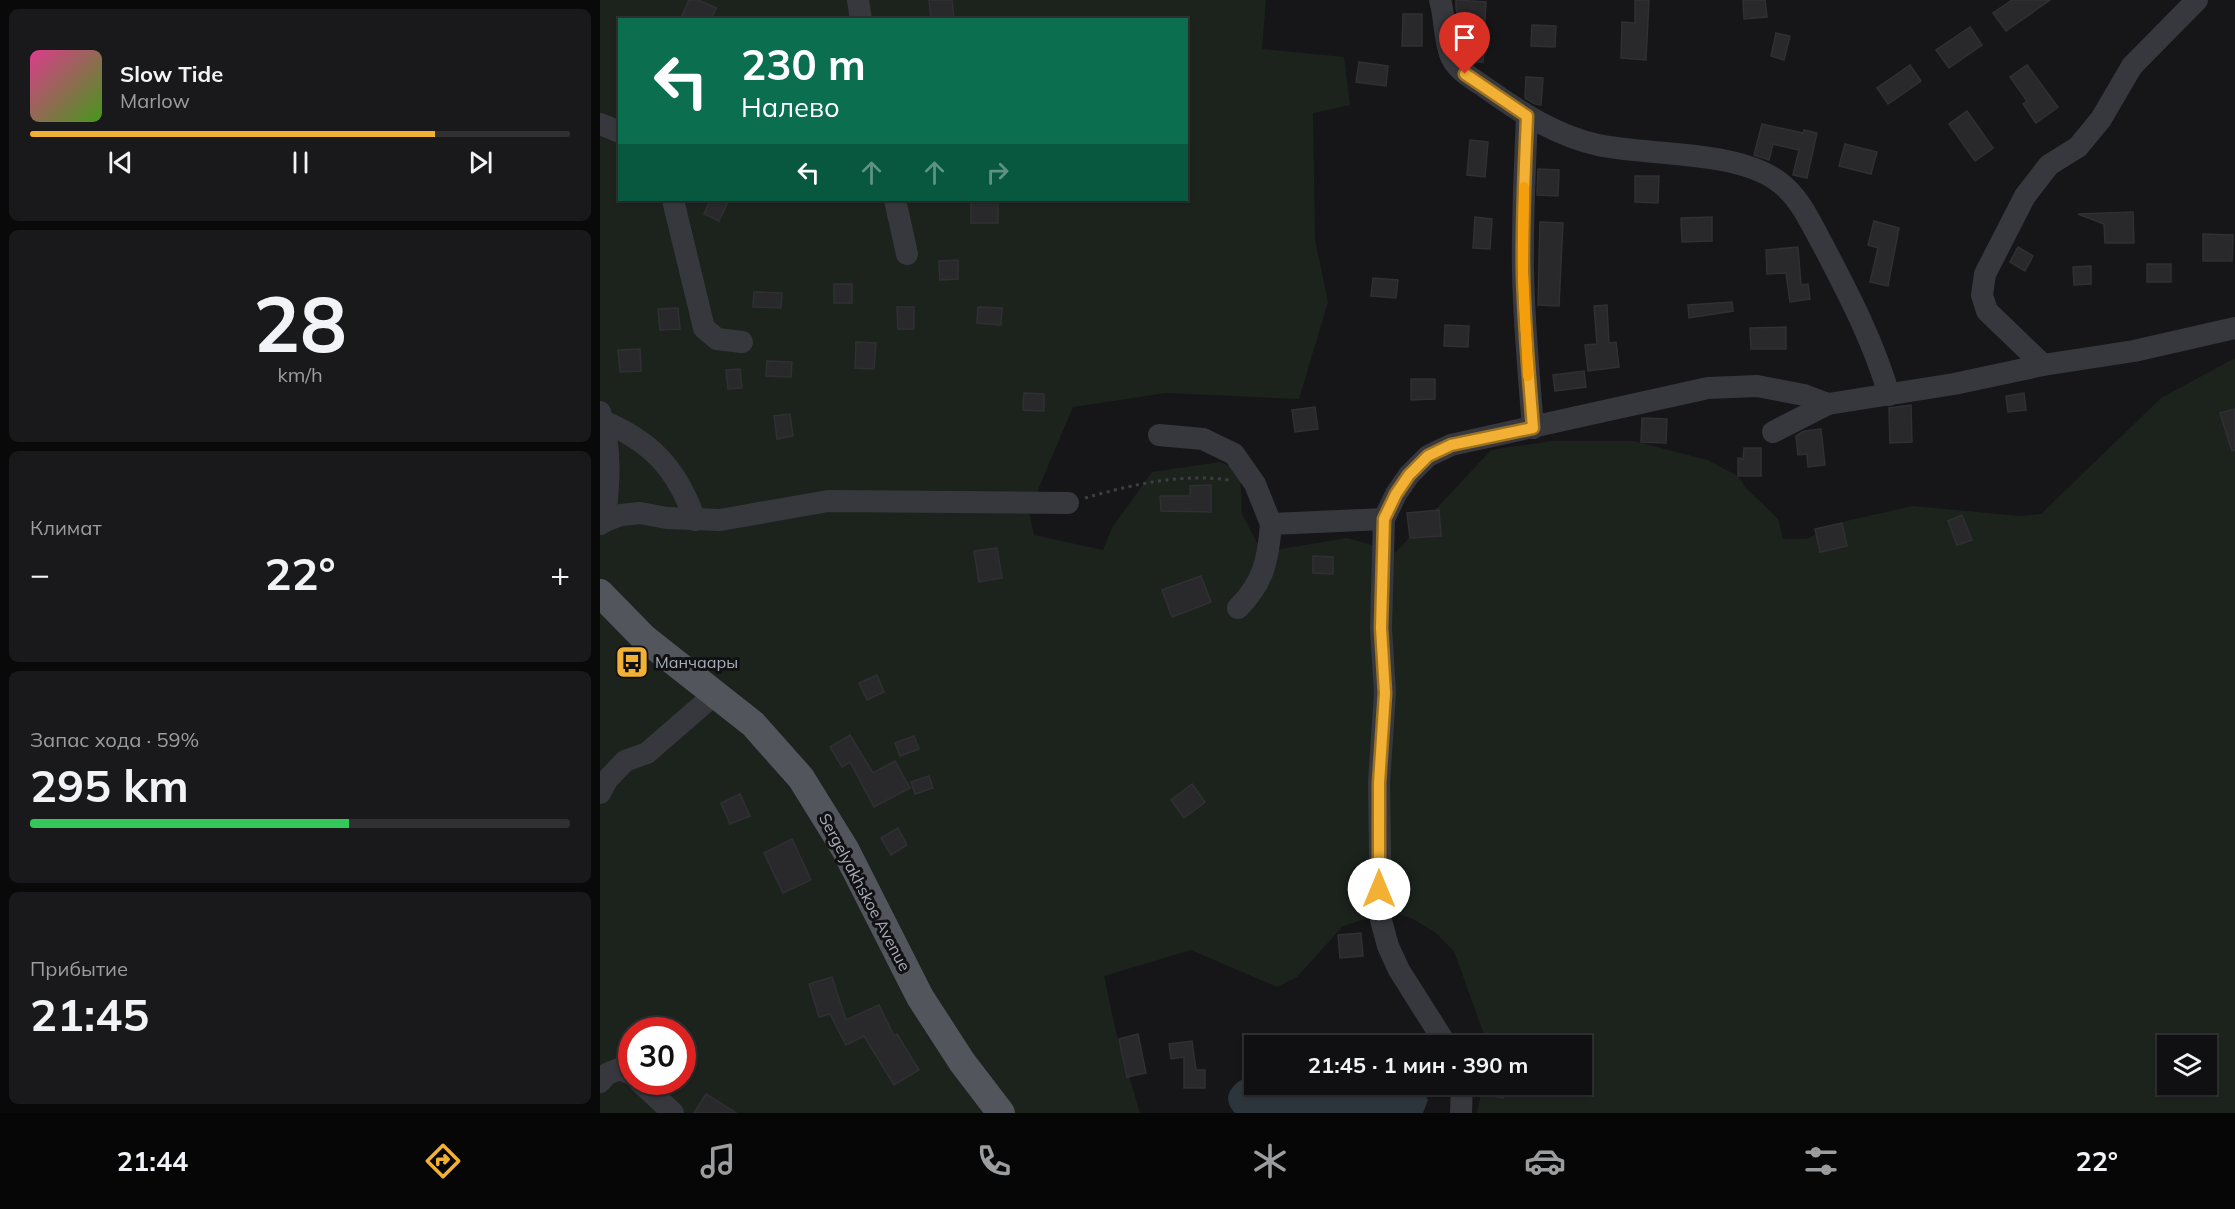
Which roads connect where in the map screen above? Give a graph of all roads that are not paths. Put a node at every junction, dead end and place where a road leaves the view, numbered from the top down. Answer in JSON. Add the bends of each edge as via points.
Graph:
{"nodes":[{"id":1,"x":858,"y":0,"type":"edge"},
{"id":2,"x":1440,"y":0,"type":"edge"},
{"id":3,"x":2197,"y":0,"type":"edge"},
{"id":4,"x":861,"y":18,"type":"edge"},
{"id":5,"x":1527,"y":116,"type":"junction"},
{"id":6,"x":600,"y":124,"type":"edge"},
{"id":7,"x":618,"y":131,"type":"edge"},
{"id":8,"x":673,"y":201,"type":"edge"},
{"id":9,"x":895,"y":201,"type":"edge"},
{"id":10,"x":907,"y":254,"type":"dead end"},
{"id":11,"x":2235,"y":328,"type":"edge"},
{"id":12,"x":742,"y":342,"type":"dead end"},
{"id":13,"x":2043,"y":365,"type":"junction"},
{"id":14,"x":1889,"y":394,"type":"junction"},
{"id":15,"x":1828,"y":405,"type":"junction"},
{"id":16,"x":601,"y":417,"type":"edge"},
{"id":17,"x":1533,"y":428,"type":"junction"},
{"id":18,"x":1773,"y":432,"type":"dead end"},
{"id":19,"x":1159,"y":435,"type":"dead end"},
{"id":20,"x":1068,"y":503,"type":"road end"},
{"id":21,"x":1384,"y":519,"type":"junction"},
{"id":22,"x":695,"y":520,"type":"junction"},
{"id":23,"x":602,"y":522,"type":"edge"},
{"id":24,"x":1271,"y":524,"type":"junction"},
{"id":25,"x":600,"y":593,"type":"edge"},
{"id":26,"x":1238,"y":608,"type":"dead end"},
{"id":27,"x":715,"y":694,"type":"junction"},
{"id":28,"x":600,"y":793,"type":"edge"},
{"id":29,"x":1440,"y":1035,"type":"edge"},
{"id":30,"x":618,"y":1069,"type":"edge"},
{"id":31,"x":600,"y":1082,"type":"edge"},
{"id":32,"x":654,"y":1095,"type":"edge"},
{"id":33,"x":1462,"y":1095,"type":"edge"},
{"id":34,"x":673,"y":1113,"type":"edge"},
{"id":35,"x":1001,"y":1113,"type":"edge"},
{"id":36,"x":1461,"y":1113,"type":"edge"}],
"edges":[{"from":1,"to":4,"type":"street"},
{"from":2,"to":5,"type":"street","via":[[1454,61],[1465,74]]},
{"from":3,"to":13,"type":"street","via":[[2132,66],[2101,119],[2078,147],[2049,165],[2025,196],[1985,274],[1982,295],[1988,311]]},
{"from":5,"to":14,"type":"street","via":[[1597,145],[1735,162],[1761,170],[1781,183],[1802,208],[1861,319]]},
{"from":5,"to":17,"type":"street","via":[[1523,272]]},
{"from":6,"to":7,"type":"street"},
{"from":8,"to":12,"type":"street","via":[[704,328],[717,339]]},
{"from":9,"to":10,"type":"street"},
{"from":11,"to":13,"type":"street","via":[[2134,351]]},
{"from":13,"to":14,"type":"street"},
{"from":14,"to":15,"type":"street"},
{"from":15,"to":17,"type":"street","via":[[1804,395],[1757,386],[1708,388]]},
{"from":15,"to":18,"type":"street"},
{"from":16,"to":22,"type":"street","via":[[653,450],[667,465],[687,497]]},
{"from":16,"to":23,"type":"street","via":[[609,475]]},
{"from":17,"to":21,"type":"street","via":[[1451,445],[1428,456],[1409,475]]},
{"from":19,"to":24,"type":"street","via":[[1203,438],[1234,454],[1255,484]]},
{"from":20,"to":22,"type":"street","via":[[828,501],[739,518]]},
{"from":21,"to":24,"type":"street"},
{"from":21,"to":29,"type":"street","via":[[1381,628],[1385,693],[1379,783],[1381,920],[1399,970]]},
{"from":22,"to":23,"type":"street","via":[[640,513]]},
{"from":24,"to":26,"type":"street","via":[[1262,573],[1253,592]]},
{"from":25,"to":27,"type":"main road","name":"Sergelyakhskoe Avenue","via":[[644,638]]},
{"from":27,"to":28,"type":"street","via":[[646,753],[625,761]]},
{"from":27,"to":35,"type":"main road","name":"Sergelyakhskoe Avenue","via":[[753,724],[801,778],[845,849],[920,997]]},
{"from":30,"to":31,"type":"street"},
{"from":32,"to":34,"type":"street"},
{"from":33,"to":36,"type":"street"}]}
